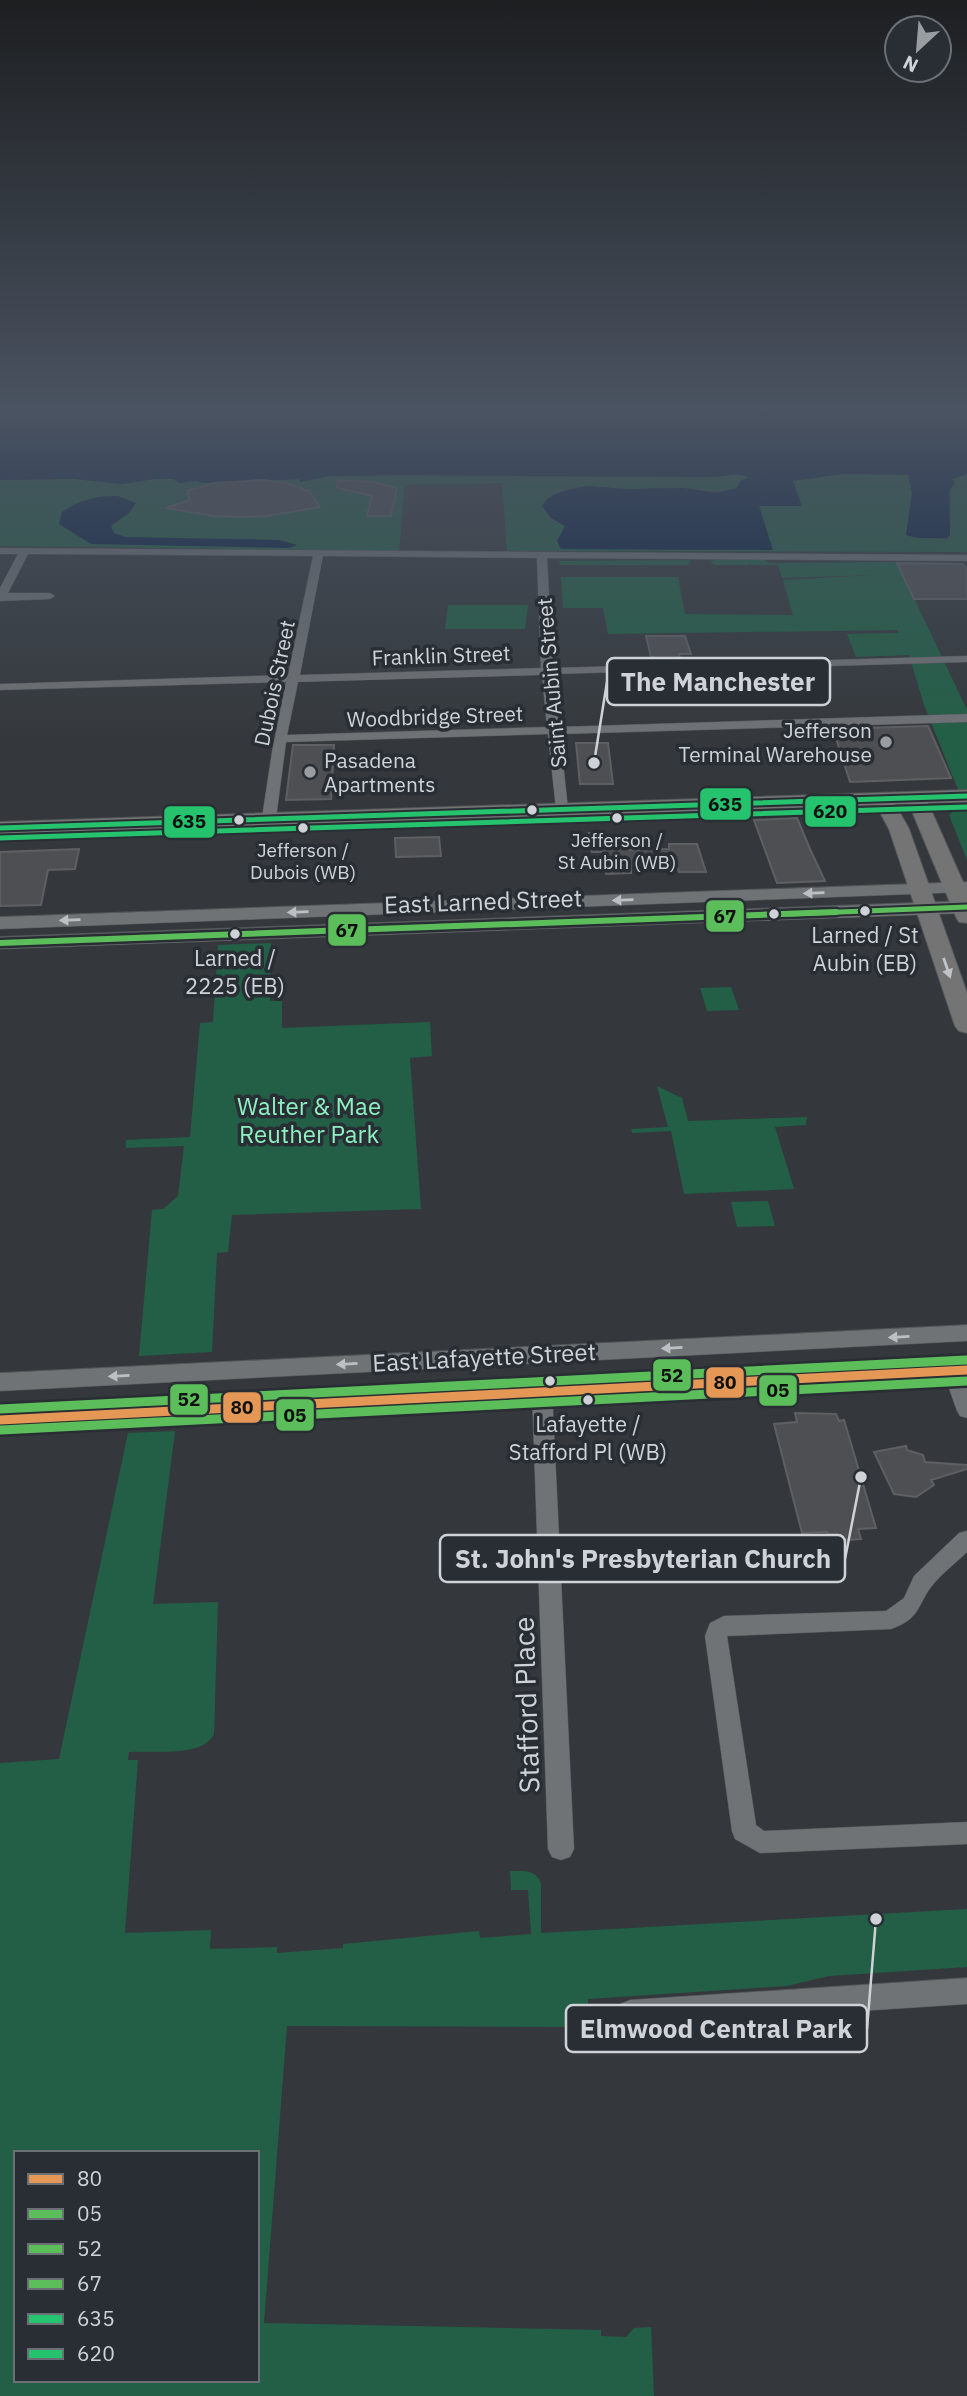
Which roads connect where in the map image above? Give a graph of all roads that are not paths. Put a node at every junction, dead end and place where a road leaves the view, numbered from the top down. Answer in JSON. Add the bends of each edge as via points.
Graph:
{"nodes":[{"id":1,"x":0,"y":551,"type":"edge"},
{"id":2,"x":25,"y":551,"type":"junction"},
{"id":3,"x":318,"y":555,"type":"junction"},
{"id":4,"x":542,"y":556,"type":"junction"},
{"id":5,"x":967,"y":558,"type":"edge"},
{"id":6,"x":50,"y":596,"type":"dead end"},
{"id":7,"x":0,"y":597,"type":"edge"},
{"id":8,"x":967,"y":659,"type":"edge"},
{"id":9,"x":547,"y":671,"type":"junction"},
{"id":10,"x":294,"y":679,"type":"junction"},
{"id":11,"x":0,"y":687,"type":"edge"},
{"id":12,"x":967,"y":718,"type":"edge"},
{"id":13,"x":554,"y":731,"type":"junction"},
{"id":14,"x":281,"y":739,"type":"junction"},
{"id":15,"x":962,"y":796,"type":"edge"},
{"id":16,"x":915,"y":797,"type":"junction"},
{"id":17,"x":882,"y":799,"type":"junction"},
{"id":18,"x":562,"y":809,"type":"junction"},
{"id":19,"x":270,"y":818,"type":"junction"},
{"id":20,"x":926,"y":822,"type":"junction"},
{"id":21,"x":896,"y":824,"type":"junction"},
{"id":22,"x":0,"y":828,"type":"edge"},
{"id":23,"x":882,"y":891,"type":"junction"},
{"id":24,"x":691,"y":898,"type":"junction"},
{"id":25,"x":923,"y":899,"type":"junction"},
{"id":26,"x":962,"y":901,"type":"edge"},
{"id":27,"x":386,"y":909,"type":"junction"},
{"id":28,"x":890,"y":910,"type":"junction"},
{"id":29,"x":697,"y":918,"type":"junction"},
{"id":30,"x":0,"y":923,"type":"edge"},
{"id":31,"x":388,"y":929,"type":"junction"},
{"id":32,"x":0,"y":943,"type":"edge"},
{"id":33,"x":967,"y":1026,"type":"edge"},
{"id":34,"x":967,"y":1333,"type":"edge"},
{"id":35,"x":777,"y":1343,"type":"junction"},
{"id":36,"x":960,"y":1371,"type":"edge"},
{"id":37,"x":200,"y":1372,"type":"junction"},
{"id":38,"x":788,"y":1379,"type":"junction"},
{"id":39,"x":0,"y":1382,"type":"edge"},
{"id":40,"x":542,"y":1391,"type":"junction"},
{"id":41,"x":200,"y":1409,"type":"junction"},
{"id":42,"x":967,"y":1411,"type":"edge"},
{"id":43,"x":0,"y":1420,"type":"edge"},
{"id":44,"x":967,"y":1539,"type":"edge"},
{"id":45,"x":967,"y":1833,"type":"edge"},
{"id":46,"x":561,"y":1850,"type":"dead end"},
{"id":47,"x":967,"y":1991,"type":"edge"},
{"id":48,"x":630,"y":2013,"type":"dead end"}],
"edges":[{"from":1,"to":2,"type":"street"},
{"from":2,"to":3,"type":"street"},
{"from":2,"to":7,"type":"street"},
{"from":3,"to":4,"type":"street"},
{"from":3,"to":10,"type":"street","name":"Dubois Street"},
{"from":4,"to":5,"type":"street"},
{"from":4,"to":9,"type":"street","name":"Saint Aubin Street"},
{"from":6,"to":7,"type":"street"},
{"from":8,"to":9,"type":"street","name":"Franklin Street"},
{"from":9,"to":10,"type":"street","name":"Franklin Street"},
{"from":9,"to":13,"type":"street","name":"Saint Aubin Street"},
{"from":10,"to":11,"type":"street","name":"Franklin Street"},
{"from":10,"to":14,"type":"street","name":"Dubois Street"},
{"from":12,"to":13,"type":"street","name":"Woodbridge Street"},
{"from":13,"to":14,"type":"street","name":"Woodbridge Street"},
{"from":13,"to":18,"type":"street","name":"Saint Aubin Street"},
{"from":14,"to":19,"type":"street","name":"Dubois Street"},
{"from":15,"to":16,"type":"main road"},
{"from":16,"to":17,"type":"main road"},
{"from":16,"to":20,"type":"main road"},
{"from":17,"to":18,"type":"main road"},
{"from":17,"to":21,"type":"main road"},
{"from":18,"to":19,"type":"main road"},
{"from":19,"to":22,"type":"main road"},
{"from":20,"to":21,"type":"main road"},
{"from":20,"to":26,"type":"main road"},
{"from":21,"to":25,"type":"main road"},
{"from":23,"to":24,"type":"street","name":"East Larned Street","one_way":true},
{"from":23,"to":25,"type":"street","name":"East Larned Street"},
{"from":23,"to":28,"type":"street","via":[[892,900]]},
{"from":24,"to":27,"type":"street","name":"East Larned Street","one_way":true},
{"from":24,"to":29,"type":"street"},
{"from":25,"to":26,"type":"main road","via":[[951,925]]},
{"from":25,"to":26,"type":"main road","via":[[931,873]]},
{"from":25,"to":28,"type":"street","name":"East Larned Street"},
{"from":25,"to":33,"type":"main road","one_way":true},
{"from":27,"to":30,"type":"street","name":"East Larned Street","one_way":true},
{"from":27,"to":31,"type":"street"},
{"from":28,"to":29,"type":"street","name":"East Larned Street"},
{"from":29,"to":31,"type":"street","name":"East Larned Street"},
{"from":31,"to":32,"type":"street","name":"East Larned Street"},
{"from":34,"to":35,"type":"street","name":"East Lafayette Street","one_way":true},
{"from":35,"to":37,"type":"street","name":"East Lafayette Street","one_way":true},
{"from":35,"to":38,"type":"street"},
{"from":36,"to":38,"type":"street","name":"East Lafayette Street"},
{"from":36,"to":42,"type":"street"},
{"from":37,"to":39,"type":"street","name":"East Lafayette Street","one_way":true},
{"from":37,"to":41,"type":"street"},
{"from":38,"to":40,"type":"street","name":"East Lafayette Street"},
{"from":40,"to":41,"type":"street","name":"East Lafayette Street"},
{"from":40,"to":46,"type":"street","name":"Stafford Place"},
{"from":41,"to":43,"type":"street","name":"East Lafayette Street"},
{"from":44,"to":45,"type":"street","via":[[922,1582],[912,1604],[891,1620],[724,1625],[716,1636],[744,1831],[750,1837],[760,1842]]},
{"from":47,"to":48,"type":"street"}]}
